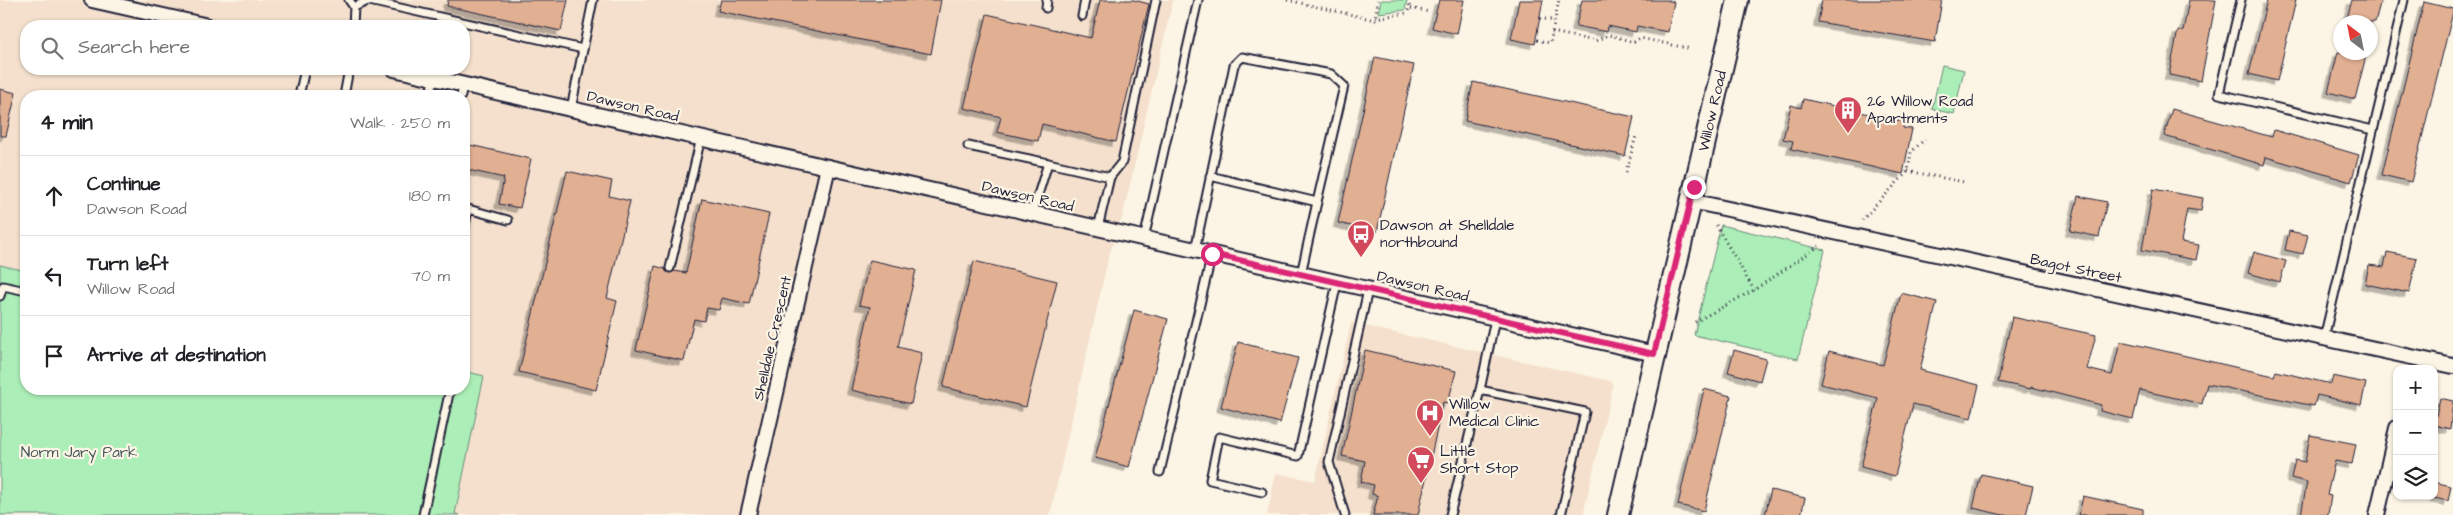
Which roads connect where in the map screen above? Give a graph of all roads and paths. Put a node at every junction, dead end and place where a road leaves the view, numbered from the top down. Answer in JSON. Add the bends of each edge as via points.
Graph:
{"nodes":[{"id":1,"x":92,"y":0,"type":"edge"},
{"id":2,"x":349,"y":0,"type":"edge"},
{"id":3,"x":370,"y":0,"type":"edge"},
{"id":4,"x":593,"y":0,"type":"edge"},
{"id":5,"x":1047,"y":0,"type":"edge"},
{"id":6,"x":1085,"y":0,"type":"edge"},
{"id":7,"x":1156,"y":0,"type":"edge"},
{"id":8,"x":1198,"y":0,"type":"edge"},
{"id":9,"x":1287,"y":0,"type":"edge"},
{"id":10,"x":1378,"y":0,"type":"edge"},
{"id":11,"x":1410,"y":0,"type":"edge"},
{"id":12,"x":1559,"y":0,"type":"edge"},
{"id":13,"x":1738,"y":0,"type":"edge"},
{"id":14,"x":2241,"y":0,"type":"edge"},
{"id":15,"x":2404,"y":0,"type":"edge"},
{"id":16,"x":140,"y":5,"type":"edge"},
{"id":17,"x":354,"y":7,"type":"junction"},
{"id":18,"x":1046,"y":8,"type":"dead end"},
{"id":19,"x":1408,"y":8,"type":"junction"},
{"id":20,"x":1430,"y":12,"type":"dead end"},
{"id":21,"x":1082,"y":16,"type":"dead end"},
{"id":22,"x":1375,"y":18,"type":"junction"},
{"id":23,"x":1540,"y":18,"type":"dead end"},
{"id":24,"x":189,"y":20,"type":"edge"},
{"id":25,"x":353,"y":20,"type":"edge"},
{"id":26,"x":457,"y":20,"type":"edge"},
{"id":27,"x":1555,"y":21,"type":"junction"},
{"id":28,"x":470,"y":23,"type":"edge"},
{"id":29,"x":1552,"y":32,"type":"junction"},
{"id":30,"x":1537,"y":40,"type":"dead end"},
{"id":31,"x":583,"y":49,"type":"junction"},
{"id":32,"x":1691,"y":49,"type":"dead end"},
{"id":33,"x":304,"y":75,"type":"edge"},
{"id":34,"x":348,"y":75,"type":"edge"},
{"id":35,"x":420,"y":75,"type":"edge"},
{"id":36,"x":433,"y":78,"type":"junction"},
{"id":37,"x":300,"y":90,"type":"edge"},
{"id":38,"x":345,"y":90,"type":"edge"},
{"id":39,"x":431,"y":90,"type":"edge"},
{"id":40,"x":462,"y":90,"type":"edge"},
{"id":41,"x":470,"y":91,"type":"edge"},
{"id":42,"x":571,"y":109,"type":"junction"},
{"id":43,"x":2373,"y":130,"type":"junction"},
{"id":44,"x":1636,"y":136,"type":"dead end"},
{"id":45,"x":701,"y":138,"type":"junction"},
{"id":46,"x":1925,"y":139,"type":"dead end"},
{"id":47,"x":968,"y":146,"type":"dead end"},
{"id":48,"x":1048,"y":163,"type":"junction"},
{"id":49,"x":828,"y":168,"type":"junction"},
{"id":50,"x":1908,"y":171,"type":"junction"},
{"id":51,"x":1626,"y":172,"type":"dead end"},
{"id":52,"x":1210,"y":176,"type":"junction"},
{"id":53,"x":1110,"y":177,"type":"junction"},
{"id":54,"x":1964,"y":182,"type":"dead end"},
{"id":55,"x":1317,"y":202,"type":"junction"},
{"id":56,"x":1691,"y":202,"type":"junction"},
{"id":57,"x":470,"y":209,"type":"edge"},
{"id":58,"x":1032,"y":214,"type":"junction"},
{"id":59,"x":508,"y":220,"type":"dead end"},
{"id":60,"x":1862,"y":220,"type":"dead end"},
{"id":61,"x":1716,"y":225,"type":"dead end"},
{"id":62,"x":1098,"y":229,"type":"junction"},
{"id":63,"x":1144,"y":239,"type":"junction"},
{"id":64,"x":1819,"y":246,"type":"dead end"},
{"id":65,"x":1195,"y":250,"type":"junction"},
{"id":66,"x":1212,"y":254,"type":"junction"},
{"id":67,"x":670,"y":268,"type":"dead end"},
{"id":68,"x":1300,"y":275,"type":"junction"},
{"id":69,"x":1337,"y":283,"type":"junction"},
{"id":70,"x":20,"y":290,"type":"edge"},
{"id":71,"x":1368,"y":290,"type":"junction"},
{"id":72,"x":1754,"y":290,"type":"junction"},
{"id":73,"x":0,"y":296,"type":"edge"},
{"id":74,"x":1495,"y":319,"type":"junction"},
{"id":75,"x":1694,"y":322,"type":"dead end"},
{"id":76,"x":2324,"y":338,"type":"junction"},
{"id":77,"x":1654,"y":354,"type":"junction"},
{"id":78,"x":2412,"y":363,"type":"edge"},
{"id":79,"x":2453,"y":366,"type":"edge"},
{"id":80,"x":1480,"y":390,"type":"junction"},
{"id":81,"x":449,"y":395,"type":"edge"},
{"id":82,"x":2393,"y":445,"type":"edge"},
{"id":83,"x":1160,"y":472,"type":"dead end"},
{"id":84,"x":1262,"y":492,"type":"dead end"},
{"id":85,"x":423,"y":515,"type":"edge"},
{"id":86,"x":748,"y":515,"type":"edge"},
{"id":87,"x":1345,"y":515,"type":"edge"},
{"id":88,"x":1450,"y":515,"type":"edge"},
{"id":89,"x":1561,"y":515,"type":"edge"},
{"id":90,"x":1618,"y":515,"type":"edge"},
{"id":91,"x":2377,"y":515,"type":"edge"}],
"edges":[{"from":1,"to":16,"type":"street"},
{"from":2,"to":17,"type":"lane"},
{"from":3,"to":17,"type":"lane"},
{"from":3,"to":26,"type":"lane"},
{"from":4,"to":31,"type":"lane"},
{"from":5,"to":18,"type":"lane"},
{"from":6,"to":21,"type":"lane"},
{"from":7,"to":53,"type":"lane","via":[[1122,162]]},
{"from":8,"to":63,"type":"lane"},
{"from":9,"to":22,"type":"path"},
{"from":10,"to":22,"type":"path"},
{"from":11,"to":19,"type":"path"},
{"from":12,"to":27,"type":"path"},
{"from":13,"to":56,"type":"main road","name":"Willow Road"},
{"from":14,"to":43,"type":"lane","via":[[2219,94]]},
{"from":15,"to":43,"type":"lane"},
{"from":16,"to":24,"type":"street"},
{"from":17,"to":25,"type":"lane"},
{"from":19,"to":20,"type":"path"},
{"from":19,"to":22,"type":"path","via":[[1407,13]]},
{"from":23,"to":27,"type":"path"},
{"from":27,"to":29,"type":"path"},
{"from":28,"to":31,"type":"lane"},
{"from":29,"to":30,"type":"path","via":[[1550,43]]},
{"from":29,"to":32,"type":"path","via":[[1595,41],[1609,35],[1634,42],[1640,38]]},
{"from":31,"to":42,"type":"lane"},
{"from":33,"to":37,"type":"lane"},
{"from":34,"to":38,"type":"lane"},
{"from":35,"to":36,"type":"street","name":"Dawson Road"},
{"from":36,"to":39,"type":"lane"},
{"from":36,"to":40,"type":"street","name":"Dawson Road"},
{"from":41,"to":42,"type":"street","name":"Dawson Road"},
{"from":42,"to":45,"type":"street","name":"Dawson Road"},
{"from":43,"to":76,"type":"lane"},
{"from":44,"to":51,"type":"path"},
{"from":45,"to":49,"type":"street","name":"Dawson Road"},
{"from":45,"to":67,"type":"lane"},
{"from":46,"to":50,"type":"path","via":[[1911,152]]},
{"from":47,"to":48,"type":"lane"},
{"from":48,"to":53,"type":"lane"},
{"from":48,"to":58,"type":"lane"},
{"from":49,"to":58,"type":"street","name":"Dawson Road"},
{"from":49,"to":86,"type":"street","name":"Shelldale Crescent"},
{"from":50,"to":54,"type":"path"},
{"from":50,"to":60,"type":"path"},
{"from":52,"to":55,"type":"lane"},
{"from":52,"to":55,"type":"lane","via":[[1234,65],[1242,56],[1331,74],[1344,86]]},
{"from":52,"to":65,"type":"lane"},
{"from":53,"to":62,"type":"lane"},
{"from":55,"to":68,"type":"lane"},
{"from":56,"to":76,"type":"street","name":"Bagot Street"},
{"from":56,"to":77,"type":"main road","name":"Willow Road"},
{"from":57,"to":59,"type":"lane"},
{"from":58,"to":62,"type":"street","name":"Dawson Road"},
{"from":61,"to":72,"type":"path"},
{"from":62,"to":63,"type":"street","name":"Dawson Road"},
{"from":63,"to":65,"type":"street","name":"Dawson Road"},
{"from":64,"to":72,"type":"path"},
{"from":65,"to":66,"type":"street","name":"Dawson Road"},
{"from":66,"to":68,"type":"street","name":"Dawson Road"},
{"from":66,"to":83,"type":"lane"},
{"from":68,"to":69,"type":"street","name":"Dawson Road"},
{"from":69,"to":71,"type":"street","name":"Dawson Road"},
{"from":69,"to":84,"type":"lane","via":[[1298,456],[1219,437],[1210,480]]},
{"from":70,"to":73,"type":"lane","via":[[3,286]]},
{"from":71,"to":74,"type":"street","name":"Dawson Road"},
{"from":71,"to":87,"type":"lane","via":[[1329,462]]},
{"from":72,"to":75,"type":"path"},
{"from":74,"to":77,"type":"street","name":"Dawson Road"},
{"from":74,"to":80,"type":"lane"},
{"from":76,"to":78,"type":"street","name":"Bagot Street"},
{"from":77,"to":90,"type":"main road","name":"Willow Road"},
{"from":78,"to":79,"type":"street","name":"Bagot Street"},
{"from":80,"to":88,"type":"lane"},
{"from":80,"to":89,"type":"lane","via":[[1585,412]]},
{"from":81,"to":85,"type":"lane"},
{"from":82,"to":91,"type":"street"}]}
